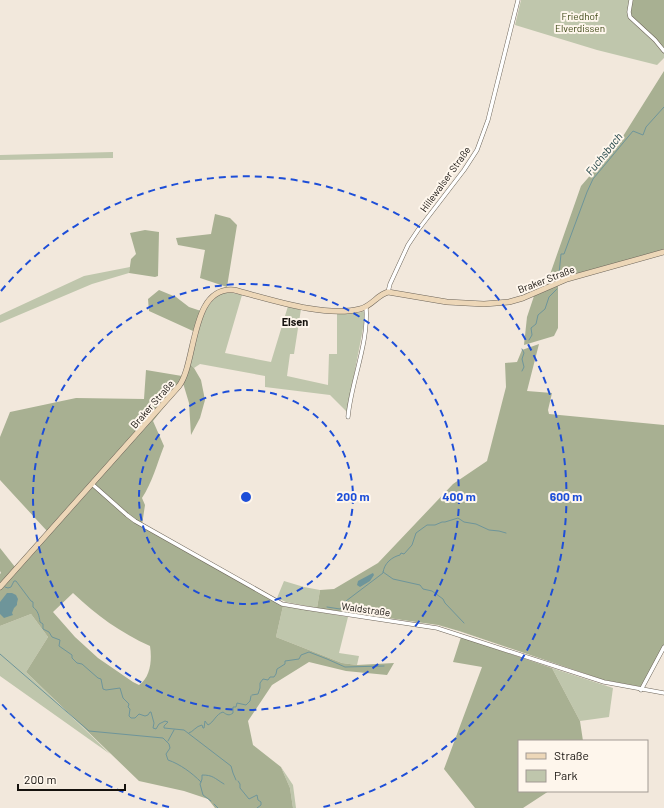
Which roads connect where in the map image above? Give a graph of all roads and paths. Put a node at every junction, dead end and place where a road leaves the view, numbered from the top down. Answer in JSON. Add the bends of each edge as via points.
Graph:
{"nodes":[{"id":1,"x":518,"y":0,"type":"edge"},
{"id":2,"x":631,"y":0,"type":"edge"},
{"id":3,"x":664,"y":51,"type":"edge"},
{"id":4,"x":664,"y":252,"type":"edge"},
{"id":5,"x":388,"y":292,"type":"junction"},
{"id":6,"x":366,"y":307,"type":"junction"},
{"id":7,"x":348,"y":417,"type":"dead end"},
{"id":8,"x":92,"y":484,"type":"junction"},
{"id":9,"x":0,"y":587,"type":"edge"},
{"id":10,"x":664,"y":647,"type":"edge"},
{"id":11,"x":641,"y":690,"type":"junction"},
{"id":12,"x":664,"y":693,"type":"edge"}],
"edges":[{"from":1,"to":5,"type":"street","name":"Hillewalser Straße","via":[[488,120],[477,150],[412,240]]},
{"from":2,"to":3,"type":"street","via":[[630,17]]},
{"from":4,"to":5,"type":"main road","name":"Braker Straße","via":[[567,279],[509,302],[447,302]]},
{"from":5,"to":6,"type":"main road"},
{"from":6,"to":7,"type":"street","via":[[367,316]]},
{"from":6,"to":8,"type":"main road","name":"Braker Straße","via":[[351,310],[321,309],[234,290],[218,293],[211,298],[200,316],[182,382]]},
{"from":8,"to":9,"type":"main road","name":"Braker Straße"},
{"from":8,"to":11,"type":"street","name":"Waldstraße","via":[[135,521],[282,604],[438,628],[604,682]]},
{"from":10,"to":11,"type":"street"},
{"from":11,"to":12,"type":"street","name":"Waldstraße"}]}
